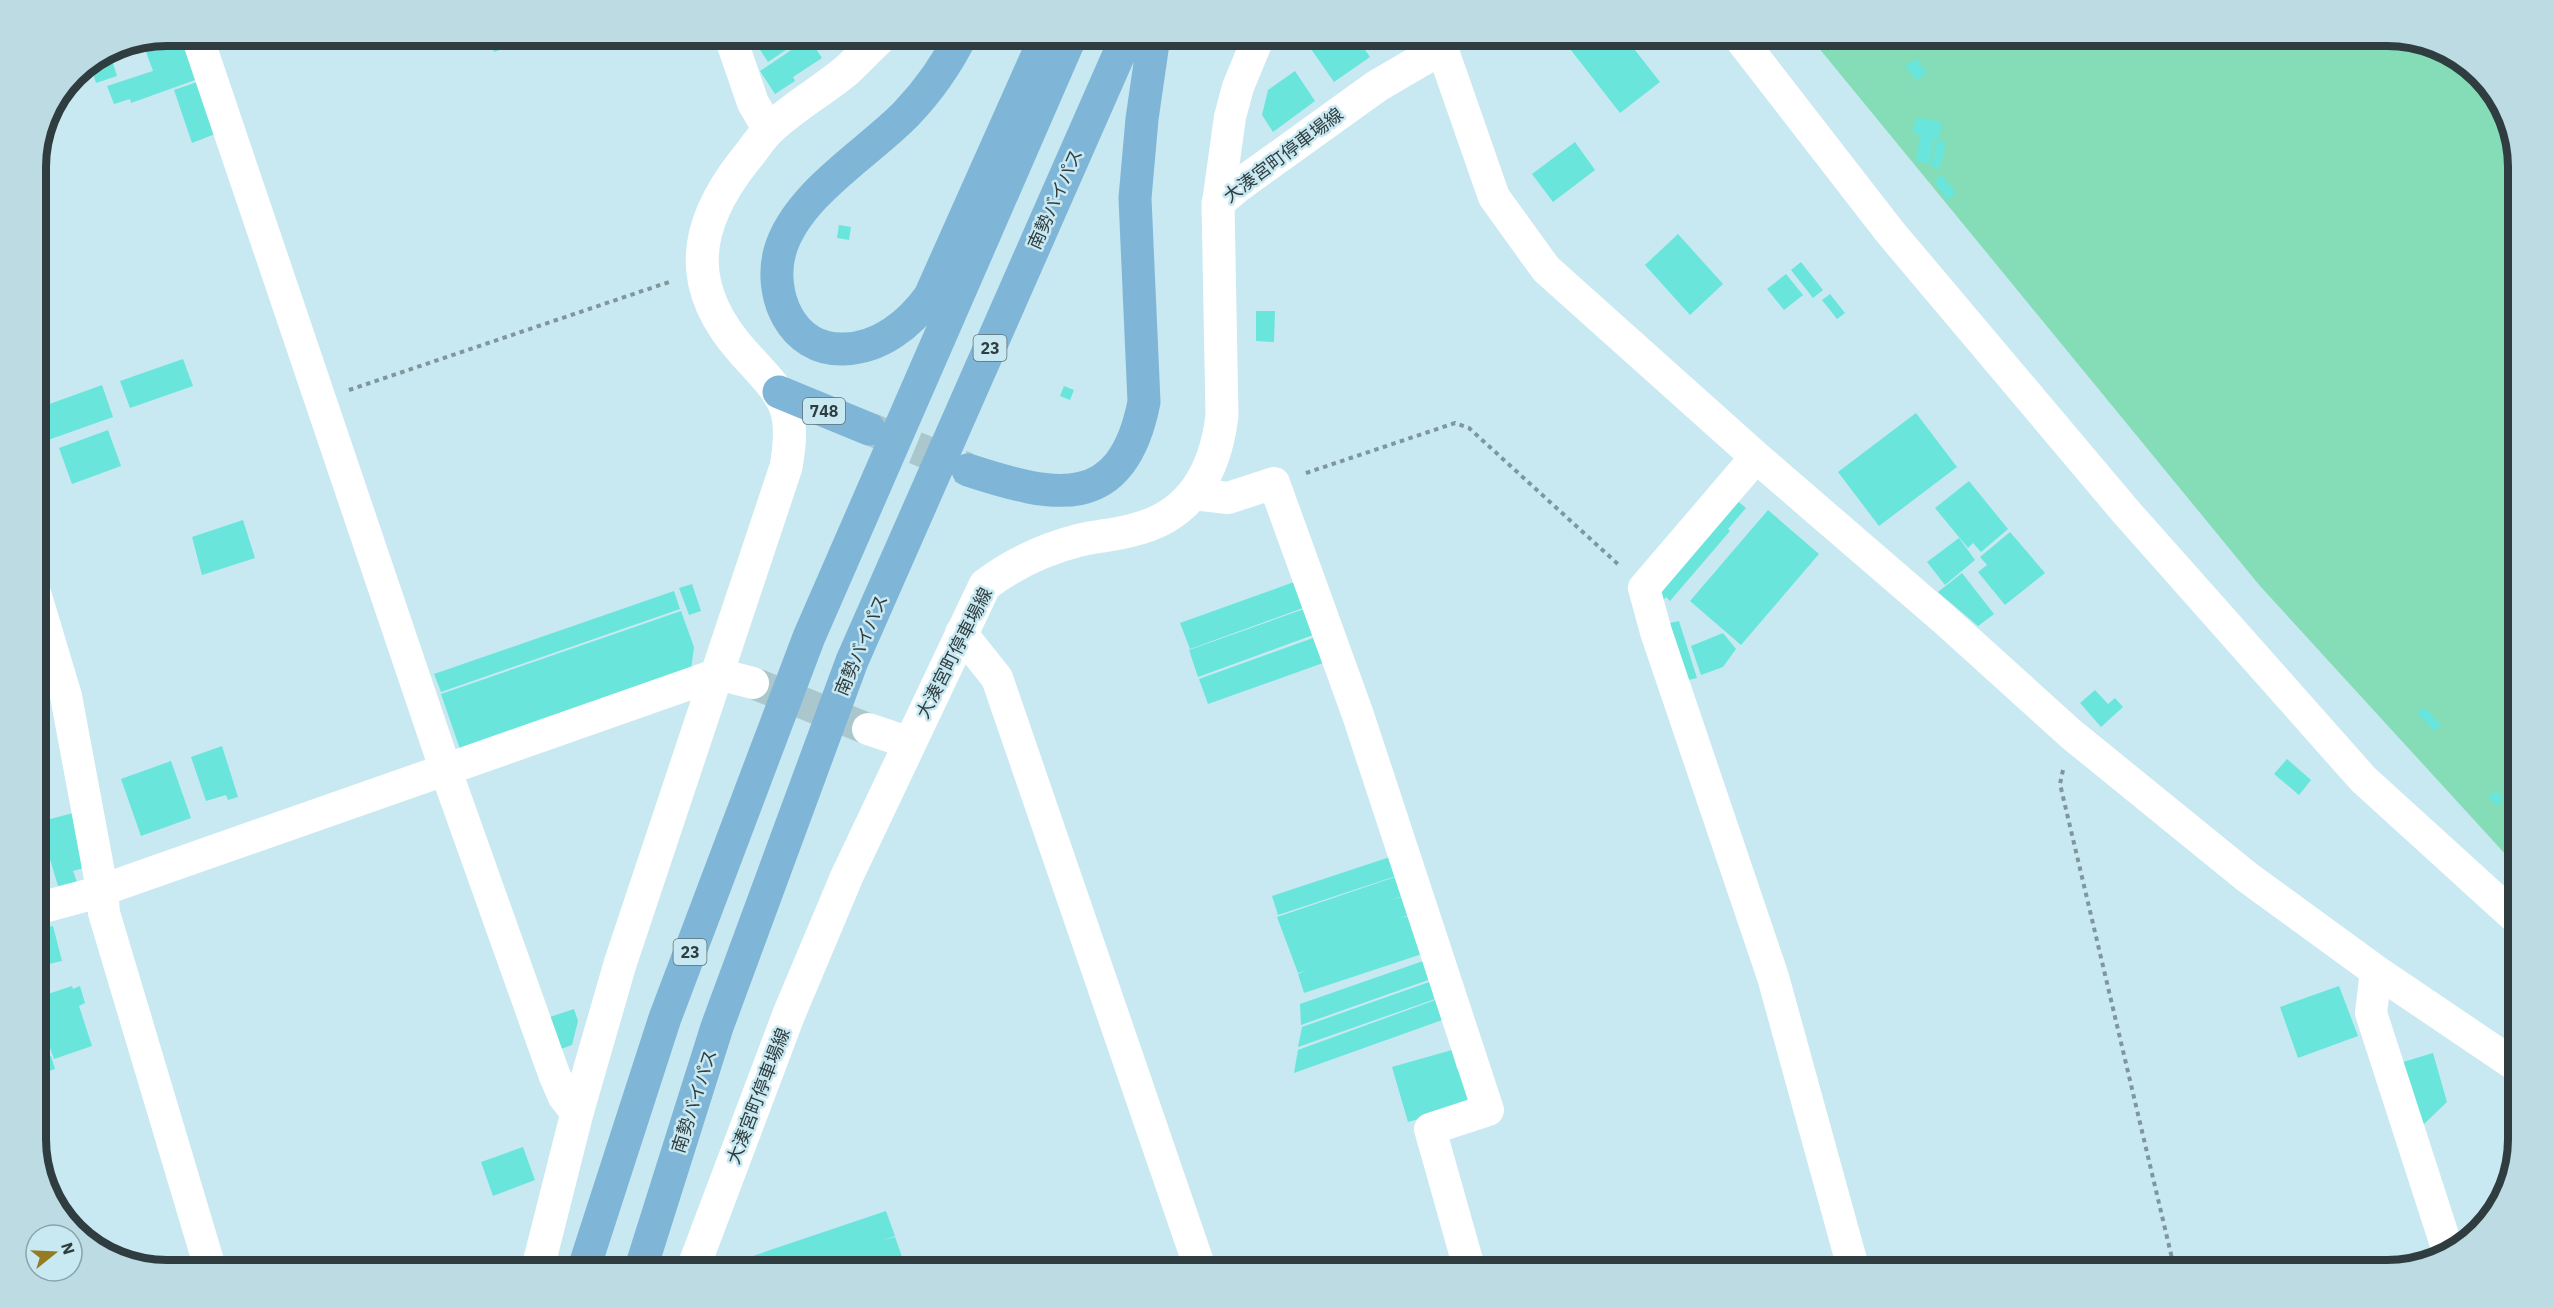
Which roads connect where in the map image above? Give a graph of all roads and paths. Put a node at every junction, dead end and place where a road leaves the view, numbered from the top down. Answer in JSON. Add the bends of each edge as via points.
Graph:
{"nodes":[{"id":1,"x":1435,"y":46,"type":"edge"},
{"id":2,"x":1443,"y":46,"type":"edge"},
{"id":3,"x":1746,"y":46,"type":"edge"},
{"id":4,"x":201,"y":47,"type":"edge"},
{"id":5,"x":734,"y":47,"type":"edge"},
{"id":6,"x":871,"y":47,"type":"edge"},
{"id":7,"x":955,"y":47,"type":"edge"},
{"id":8,"x":1041,"y":47,"type":"edge"},
{"id":9,"x":1066,"y":47,"type":"edge"},
{"id":10,"x":1122,"y":47,"type":"edge"},
{"id":11,"x":1152,"y":47,"type":"edge"},
{"id":12,"x":1255,"y":47,"type":"edge"},
{"id":13,"x":769,"y":130,"type":"junction"},
{"id":14,"x":1218,"y":203,"type":"junction"},
{"id":15,"x":704,"y":270,"type":"junction"},
{"id":16,"x":779,"y":392,"type":"junction"},
{"id":17,"x":320,"y":400,"type":"junction"},
{"id":18,"x":869,"y":429,"type":"tunnel mouth"},
{"id":19,"x":1756,"y":457,"type":"junction"},
{"id":20,"x":968,"y":470,"type":"tunnel mouth"},
{"id":21,"x":1274,"y":483,"type":"junction"},
{"id":22,"x":1193,"y":494,"type":"junction"},
{"id":23,"x":1644,"y":588,"type":"junction"},
{"id":24,"x":47,"y":633,"type":"edge"},
{"id":25,"x":961,"y":633,"type":"junction"},
{"id":26,"x":718,"y":674,"type":"junction"},
{"id":27,"x":753,"y":683,"type":"tunnel mouth"},
{"id":28,"x":868,"y":729,"type":"tunnel mouth"},
{"id":29,"x":2071,"y":734,"type":"junction"},
{"id":30,"x":910,"y":743,"type":"junction"},
{"id":31,"x":446,"y":771,"type":"junction"},
{"id":32,"x":102,"y":889,"type":"junction"},
{"id":33,"x":47,"y":906,"type":"edge"},
{"id":34,"x":2508,"y":911,"type":"edge"},
{"id":35,"x":2376,"y":971,"type":"junction"},
{"id":36,"x":2508,"y":1060,"type":"edge"},
{"id":37,"x":577,"y":1113,"type":"junction"},
{"id":38,"x":2446,"y":1245,"type":"edge"},
{"id":39,"x":208,"y":1261,"type":"edge"},
{"id":40,"x":540,"y":1261,"type":"edge"},
{"id":41,"x":586,"y":1261,"type":"edge"},
{"id":42,"x":643,"y":1261,"type":"edge"},
{"id":43,"x":696,"y":1261,"type":"edge"},
{"id":44,"x":1198,"y":1261,"type":"edge"},
{"id":45,"x":1467,"y":1261,"type":"edge"},
{"id":46,"x":1851,"y":1261,"type":"edge"},
{"id":47,"x":2173,"y":1261,"type":"edge"}],
"edges":[{"from":1,"to":14,"type":"main road","name":"大湊宮町停車場線"},
{"from":2,"to":19,"type":"street","via":[[1494,197],[1539,260]]},
{"from":3,"to":34,"type":"street","via":[[1890,232],[2135,522],[2363,779]]},
{"from":4,"to":17,"type":"street"},
{"from":5,"to":13,"type":"street","via":[[753,103]]},
{"from":6,"to":13,"type":"main road","number":"748"},
{"from":7,"to":8,"type":"highway","via":[[935,79],[906,114],[805,208],[781,248],[776,290],[783,310],[794,327],[825,347],[859,347],[891,334],[909,322],[930,296]]},
{"from":9,"to":41,"type":"highway","number":"23","via":[[809,637],[665,1018]]},
{"from":10,"to":42,"type":"highway","name":"南勢バイパス","number":"23","via":[[852,661],[717,1027]]},
{"from":11,"to":20,"type":"highway","via":[[1135,198],[1144,402],[1139,427],[1116,468],[1088,487],[1052,492],[1012,485]]},
{"from":12,"to":14,"type":"street","via":[[1230,117]]},
{"from":13,"to":15,"type":"main road","number":"748","via":[[712,209],[701,254]]},
{"from":14,"to":22,"type":"main road","name":"大湊宮町停車場線","via":[[1222,416],[1218,446]]},
{"from":15,"to":16,"type":"main road","number":"748","via":[[708,299],[726,333]]},
{"from":15,"to":17,"type":"path"},
{"from":16,"to":18,"type":"highway","number":"748"},
{"from":16,"to":26,"type":"main road","number":"748","via":[[789,412],[792,437],[786,467]]},
{"from":17,"to":31,"type":"street"},
{"from":19,"to":23,"type":"street"},
{"from":19,"to":29,"type":"street"},
{"from":21,"to":22,"type":"street","via":[[1228,498]]},
{"from":21,"to":23,"type":"path","via":[[1455,423],[1469,428]]},
{"from":21,"to":45,"type":"street","via":[[1358,715],[1488,1110],[1430,1129]]},
{"from":22,"to":25,"type":"main road","name":"大湊宮町停車場線","via":[[1172,515],[1148,526],[1077,541],[1008,567],[985,585]]},
{"from":23,"to":46,"type":"street","via":[[1773,977]]},
{"from":24,"to":32,"type":"street","via":[[66,696]]},
{"from":25,"to":30,"type":"main road","name":"大湊宮町停車場線"},
{"from":25,"to":44,"type":"street","via":[[997,678]]},
{"from":26,"to":27,"type":"street"},
{"from":26,"to":31,"type":"street"},
{"from":26,"to":37,"type":"main road","number":"748","via":[[671,804]]},
{"from":28,"to":30,"type":"street"},
{"from":29,"to":35,"type":"street","via":[[2247,877]]},
{"from":29,"to":47,"type":"path","via":[[2060,784]]},
{"from":30,"to":43,"type":"main road","name":"大湊宮町停車場線","via":[[847,876],[789,1014]]},
{"from":31,"to":32,"type":"street"},
{"from":31,"to":37,"type":"street","via":[[554,1074],[564,1097]]},
{"from":32,"to":33,"type":"street"},
{"from":32,"to":39,"type":"street","via":[[104,913]]},
{"from":35,"to":36,"type":"street"},
{"from":35,"to":38,"type":"street","via":[[2372,1013]]},
{"from":37,"to":40,"type":"main road","number":"748"}]}
